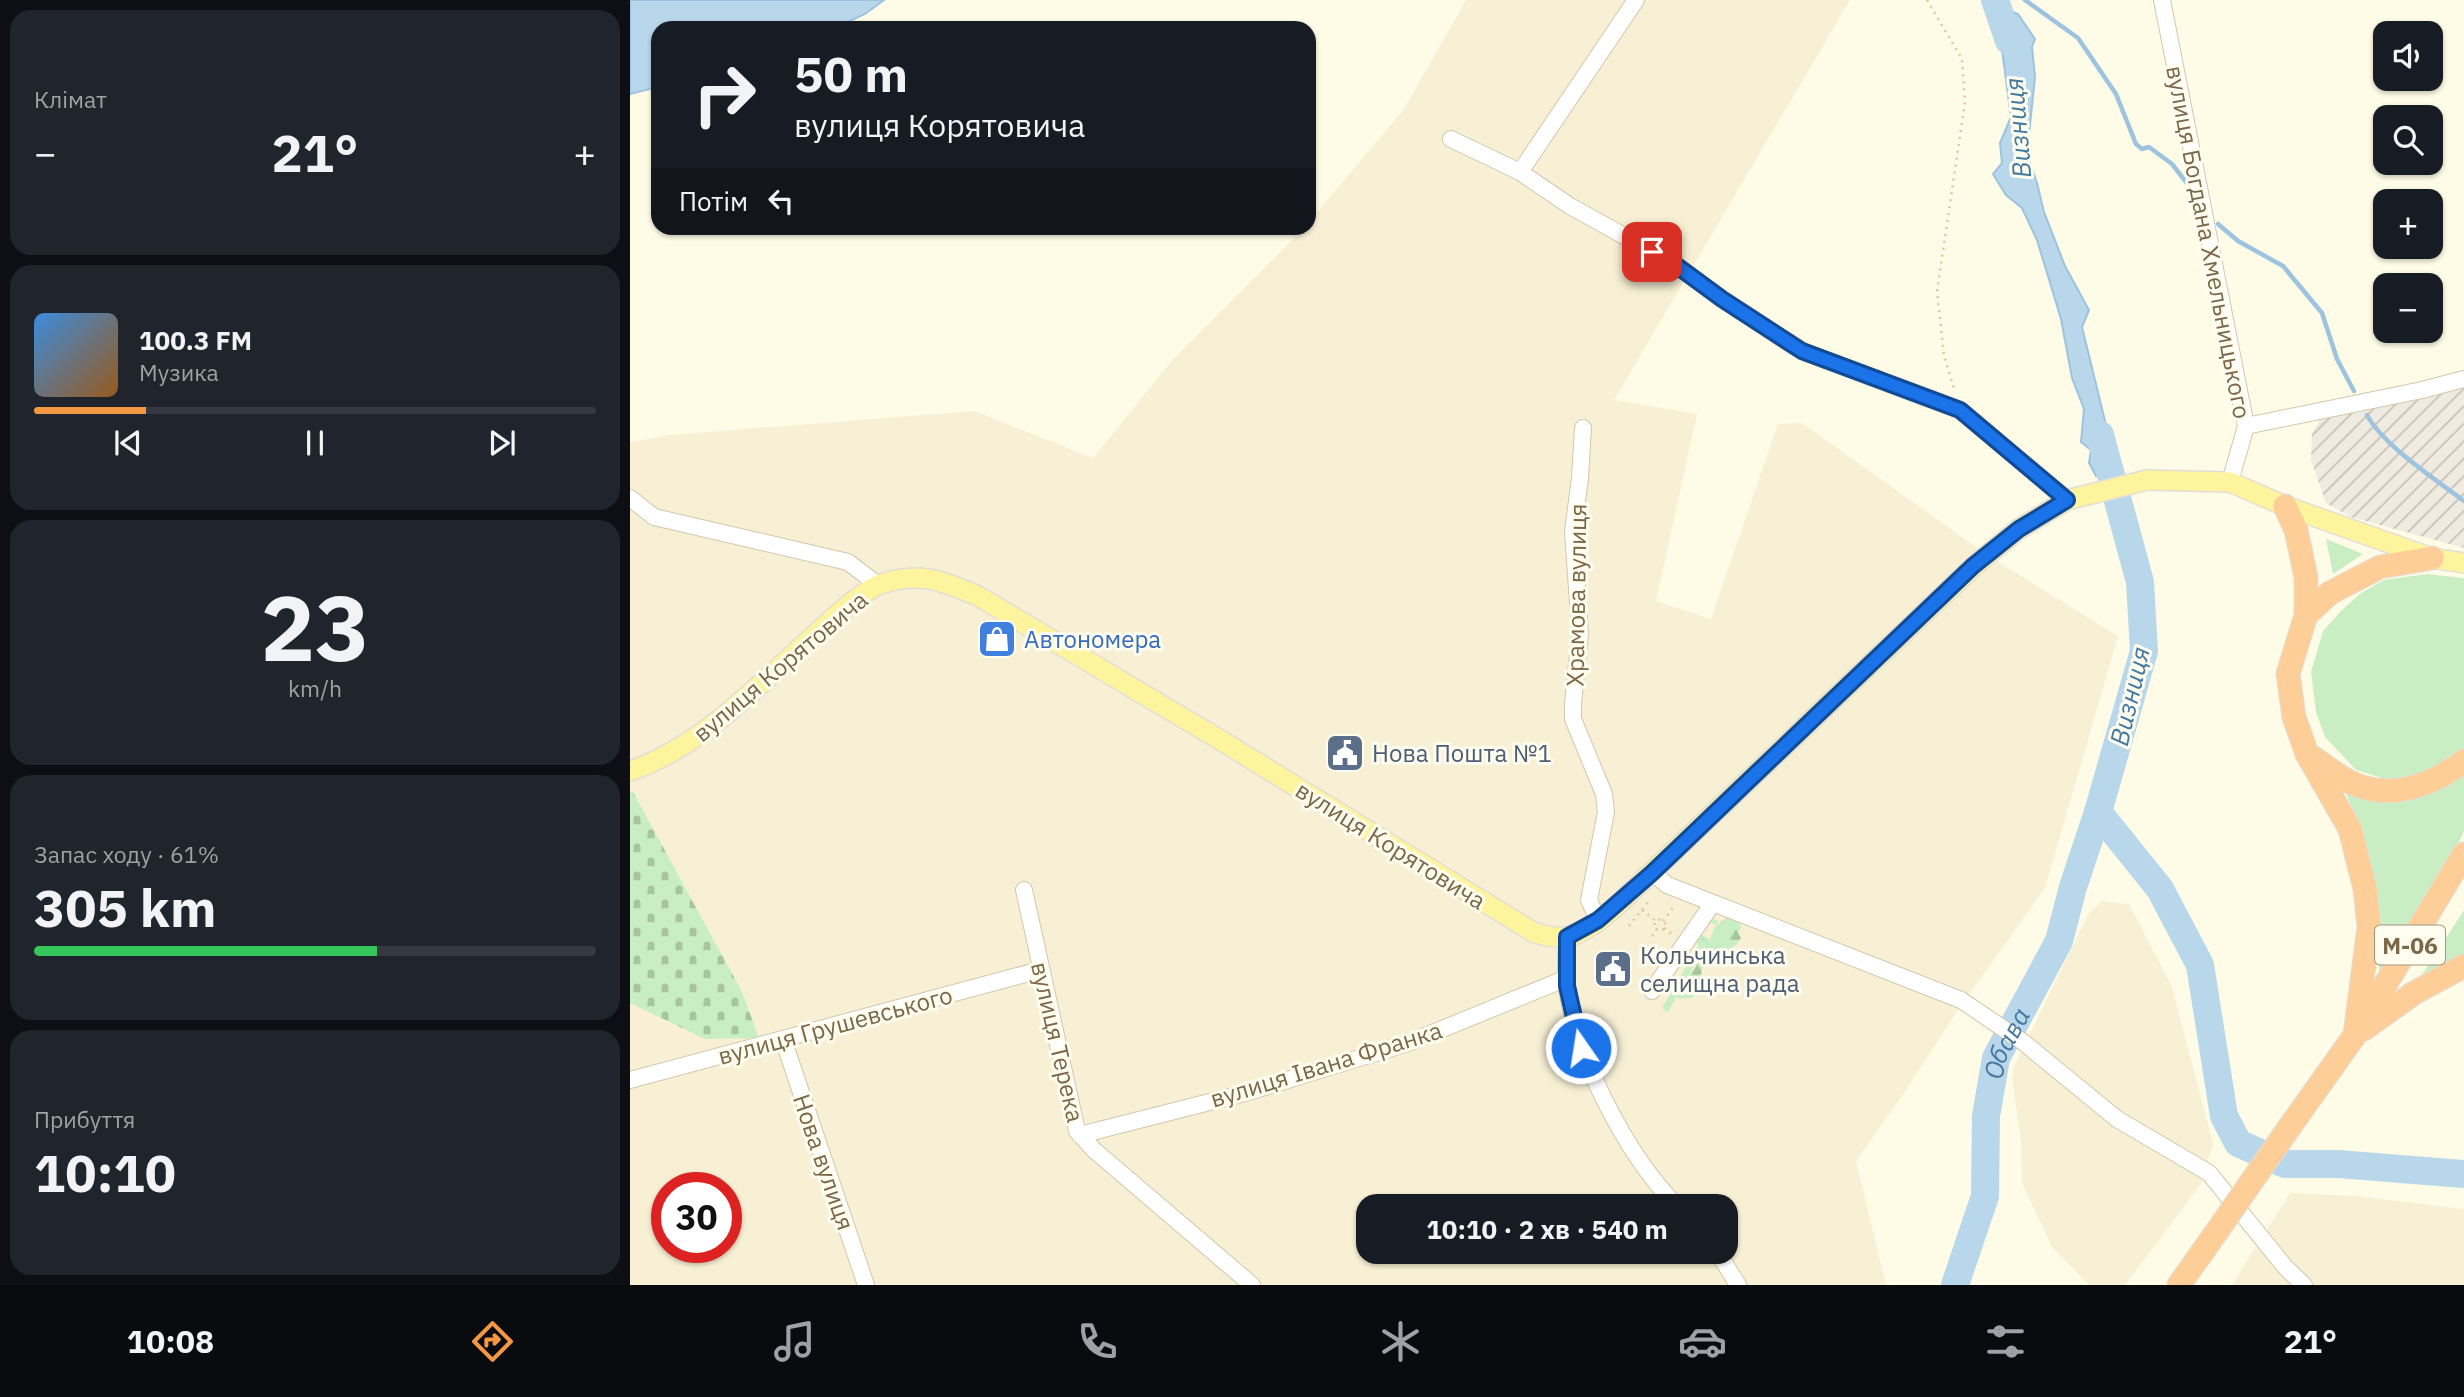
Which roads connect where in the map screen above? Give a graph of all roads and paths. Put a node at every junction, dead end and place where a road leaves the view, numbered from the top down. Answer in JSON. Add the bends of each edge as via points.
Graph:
{"nodes":[{"id":1,"x":1636,"y":0,"type":"edge"},
{"id":2,"x":1927,"y":0,"type":"edge"},
{"id":3,"x":2162,"y":0,"type":"edge"},
{"id":4,"x":1451,"y":139,"type":"dead end"},
{"id":5,"x":1520,"y":172,"type":"junction"},
{"id":6,"x":2464,"y":379,"type":"edge"},
{"id":7,"x":1960,"y":410,"type":"junction"},
{"id":8,"x":2246,"y":426,"type":"junction"},
{"id":9,"x":1583,"y":428,"type":"dead end"},
{"id":10,"x":2230,"y":482,"type":"junction"},
{"id":11,"x":630,"y":498,"type":"edge"},
{"id":12,"x":2067,"y":500,"type":"junction"},
{"id":13,"x":2285,"y":506,"type":"junction"},
{"id":14,"x":2432,"y":558,"type":"junction"},
{"id":15,"x":2464,"y":563,"type":"edge"},
{"id":16,"x":878,"y":584,"type":"junction"},
{"id":17,"x":2306,"y":615,"type":"junction"},
{"id":18,"x":2307,"y":754,"type":"junction"},
{"id":19,"x":2464,"y":761,"type":"edge"},
{"id":20,"x":630,"y":771,"type":"edge"},
{"id":21,"x":2464,"y":854,"type":"edge"},
{"id":22,"x":1652,"y":873,"type":"junction"},
{"id":23,"x":1024,"y":890,"type":"dead end"},
{"id":24,"x":1653,"y":896,"type":"dead end"},
{"id":25,"x":1667,"y":901,"type":"dead end"},
{"id":26,"x":1713,"y":903,"type":"junction"},
{"id":27,"x":1675,"y":905,"type":"junction"},
{"id":28,"x":1642,"y":910,"type":"junction"},
{"id":29,"x":1703,"y":918,"type":"junction"},
{"id":30,"x":1598,"y":920,"type":"junction"},
{"id":31,"x":1656,"y":921,"type":"junction"},
{"id":32,"x":1663,"y":921,"type":"junction"},
{"id":33,"x":1629,"y":926,"type":"dead end"},
{"id":34,"x":1657,"y":930,"type":"junction"},
{"id":35,"x":1652,"y":936,"type":"dead end"},
{"id":36,"x":1567,"y":937,"type":"junction"},
{"id":37,"x":2464,"y":967,"type":"edge"},
{"id":38,"x":1040,"y":970,"type":"junction"},
{"id":39,"x":1567,"y":978,"type":"junction"},
{"id":40,"x":1652,"y":991,"type":"dead end"},
{"id":41,"x":2355,"y":1035,"type":"junction"},
{"id":42,"x":783,"y":1040,"type":"junction"},
{"id":43,"x":630,"y":1080,"type":"edge"},
{"id":44,"x":1080,"y":1135,"type":"junction"},
{"id":45,"x":1665,"y":1194,"type":"edge"},
{"id":46,"x":1725,"y":1264,"type":"edge"},
{"id":47,"x":866,"y":1285,"type":"edge"},
{"id":48,"x":1252,"y":1285,"type":"edge"},
{"id":49,"x":1738,"y":1285,"type":"edge"},
{"id":50,"x":2179,"y":1285,"type":"edge"},
{"id":51,"x":2304,"y":1285,"type":"edge"}],
"edges":[{"from":1,"to":5,"type":"street"},
{"from":2,"to":7,"type":"path","via":[[1962,59],[1963,69],[1965,102],[1937,292],[1944,355]]},
{"from":3,"to":8,"type":"street","name":"вулиця Богдана Хмельницького"},
{"from":4,"to":5,"type":"street"},
{"from":5,"to":7,"type":"street","via":[[1570,206],[1673,263],[1802,351]]},
{"from":6,"to":8,"type":"street"},
{"from":7,"to":12,"type":"street"},
{"from":8,"to":10,"type":"street","name":"вулиця Богдана Хмельницького"},
{"from":9,"to":30,"type":"street","name":"Храмова вулиця","via":[[1573,531],[1580,633],[1573,711],[1604,794],[1606,812],[1589,901]]},
{"from":10,"to":12,"type":"main road","via":[[2147,480]]},
{"from":10,"to":13,"type":"main road"},
{"from":11,"to":16,"type":"street","via":[[654,517],[848,562]]},
{"from":12,"to":22,"type":"main road","via":[[2019,529],[1973,566]]},
{"from":13,"to":14,"type":"main road"},
{"from":13,"to":17,"type":"highway","via":[[2296,530],[2306,577]]},
{"from":14,"to":15,"type":"main road"},
{"from":14,"to":17,"type":"highway","via":[[2380,567],[2330,593]]},
{"from":16,"to":20,"type":"main road","name":"вулиця Корятовича","via":[[699,737]]},
{"from":16,"to":36,"type":"main road","name":"вулиця Корятовича","via":[[936,578],[978,596],[1533,932]]},
{"from":17,"to":18,"type":"highway","via":[[2288,674],[2294,717]]},
{"from":18,"to":19,"type":"highway","via":[[2350,782],[2397,791],[2423,785]]},
{"from":18,"to":41,"type":"highway","via":[[2350,829],[2365,889],[2369,927]]},
{"from":21,"to":41,"type":"highway","number":"М-06"},
{"from":22,"to":26,"type":"street"},
{"from":22,"to":30,"type":"main road"},
{"from":23,"to":38,"type":"street","name":"вулиця Терека"},
{"from":24,"to":28,"type":"path"},
{"from":25,"to":27,"type":"path"},
{"from":26,"to":29,"type":"street"},
{"from":26,"to":51,"type":"street","via":[[1961,1000],[2000,1024],[2117,1119],[2208,1173]]},
{"from":27,"to":29,"type":"path"},
{"from":27,"to":32,"type":"path"},
{"from":28,"to":31,"type":"path"},
{"from":28,"to":33,"type":"path"},
{"from":29,"to":40,"type":"street"},
{"from":30,"to":36,"type":"main road"},
{"from":31,"to":32,"type":"path"},
{"from":31,"to":34,"type":"path"},
{"from":32,"to":34,"type":"path","via":[[1664,928]]},
{"from":34,"to":35,"type":"path"},
{"from":36,"to":39,"type":"street"},
{"from":37,"to":41,"type":"highway","via":[[2414,993]]},
{"from":38,"to":42,"type":"street","name":"вулиця Грушевського"},
{"from":38,"to":44,"type":"street","name":"вулиця Терека"},
{"from":39,"to":44,"type":"street","name":"вулиця Івана Франка","via":[[1408,1042],[1245,1093]]},
{"from":39,"to":45,"type":"street","via":[[1581,1048],[1625,1138]]},
{"from":41,"to":50,"type":"highway","number":"М-06","bridge":true},
{"from":42,"to":43,"type":"street","name":"вулиця Грушевського"},
{"from":42,"to":47,"type":"street","name":"Нова вулиця"},
{"from":44,"to":48,"type":"street","name":"вулиця Терека"},
{"from":46,"to":49,"type":"street"}]}
